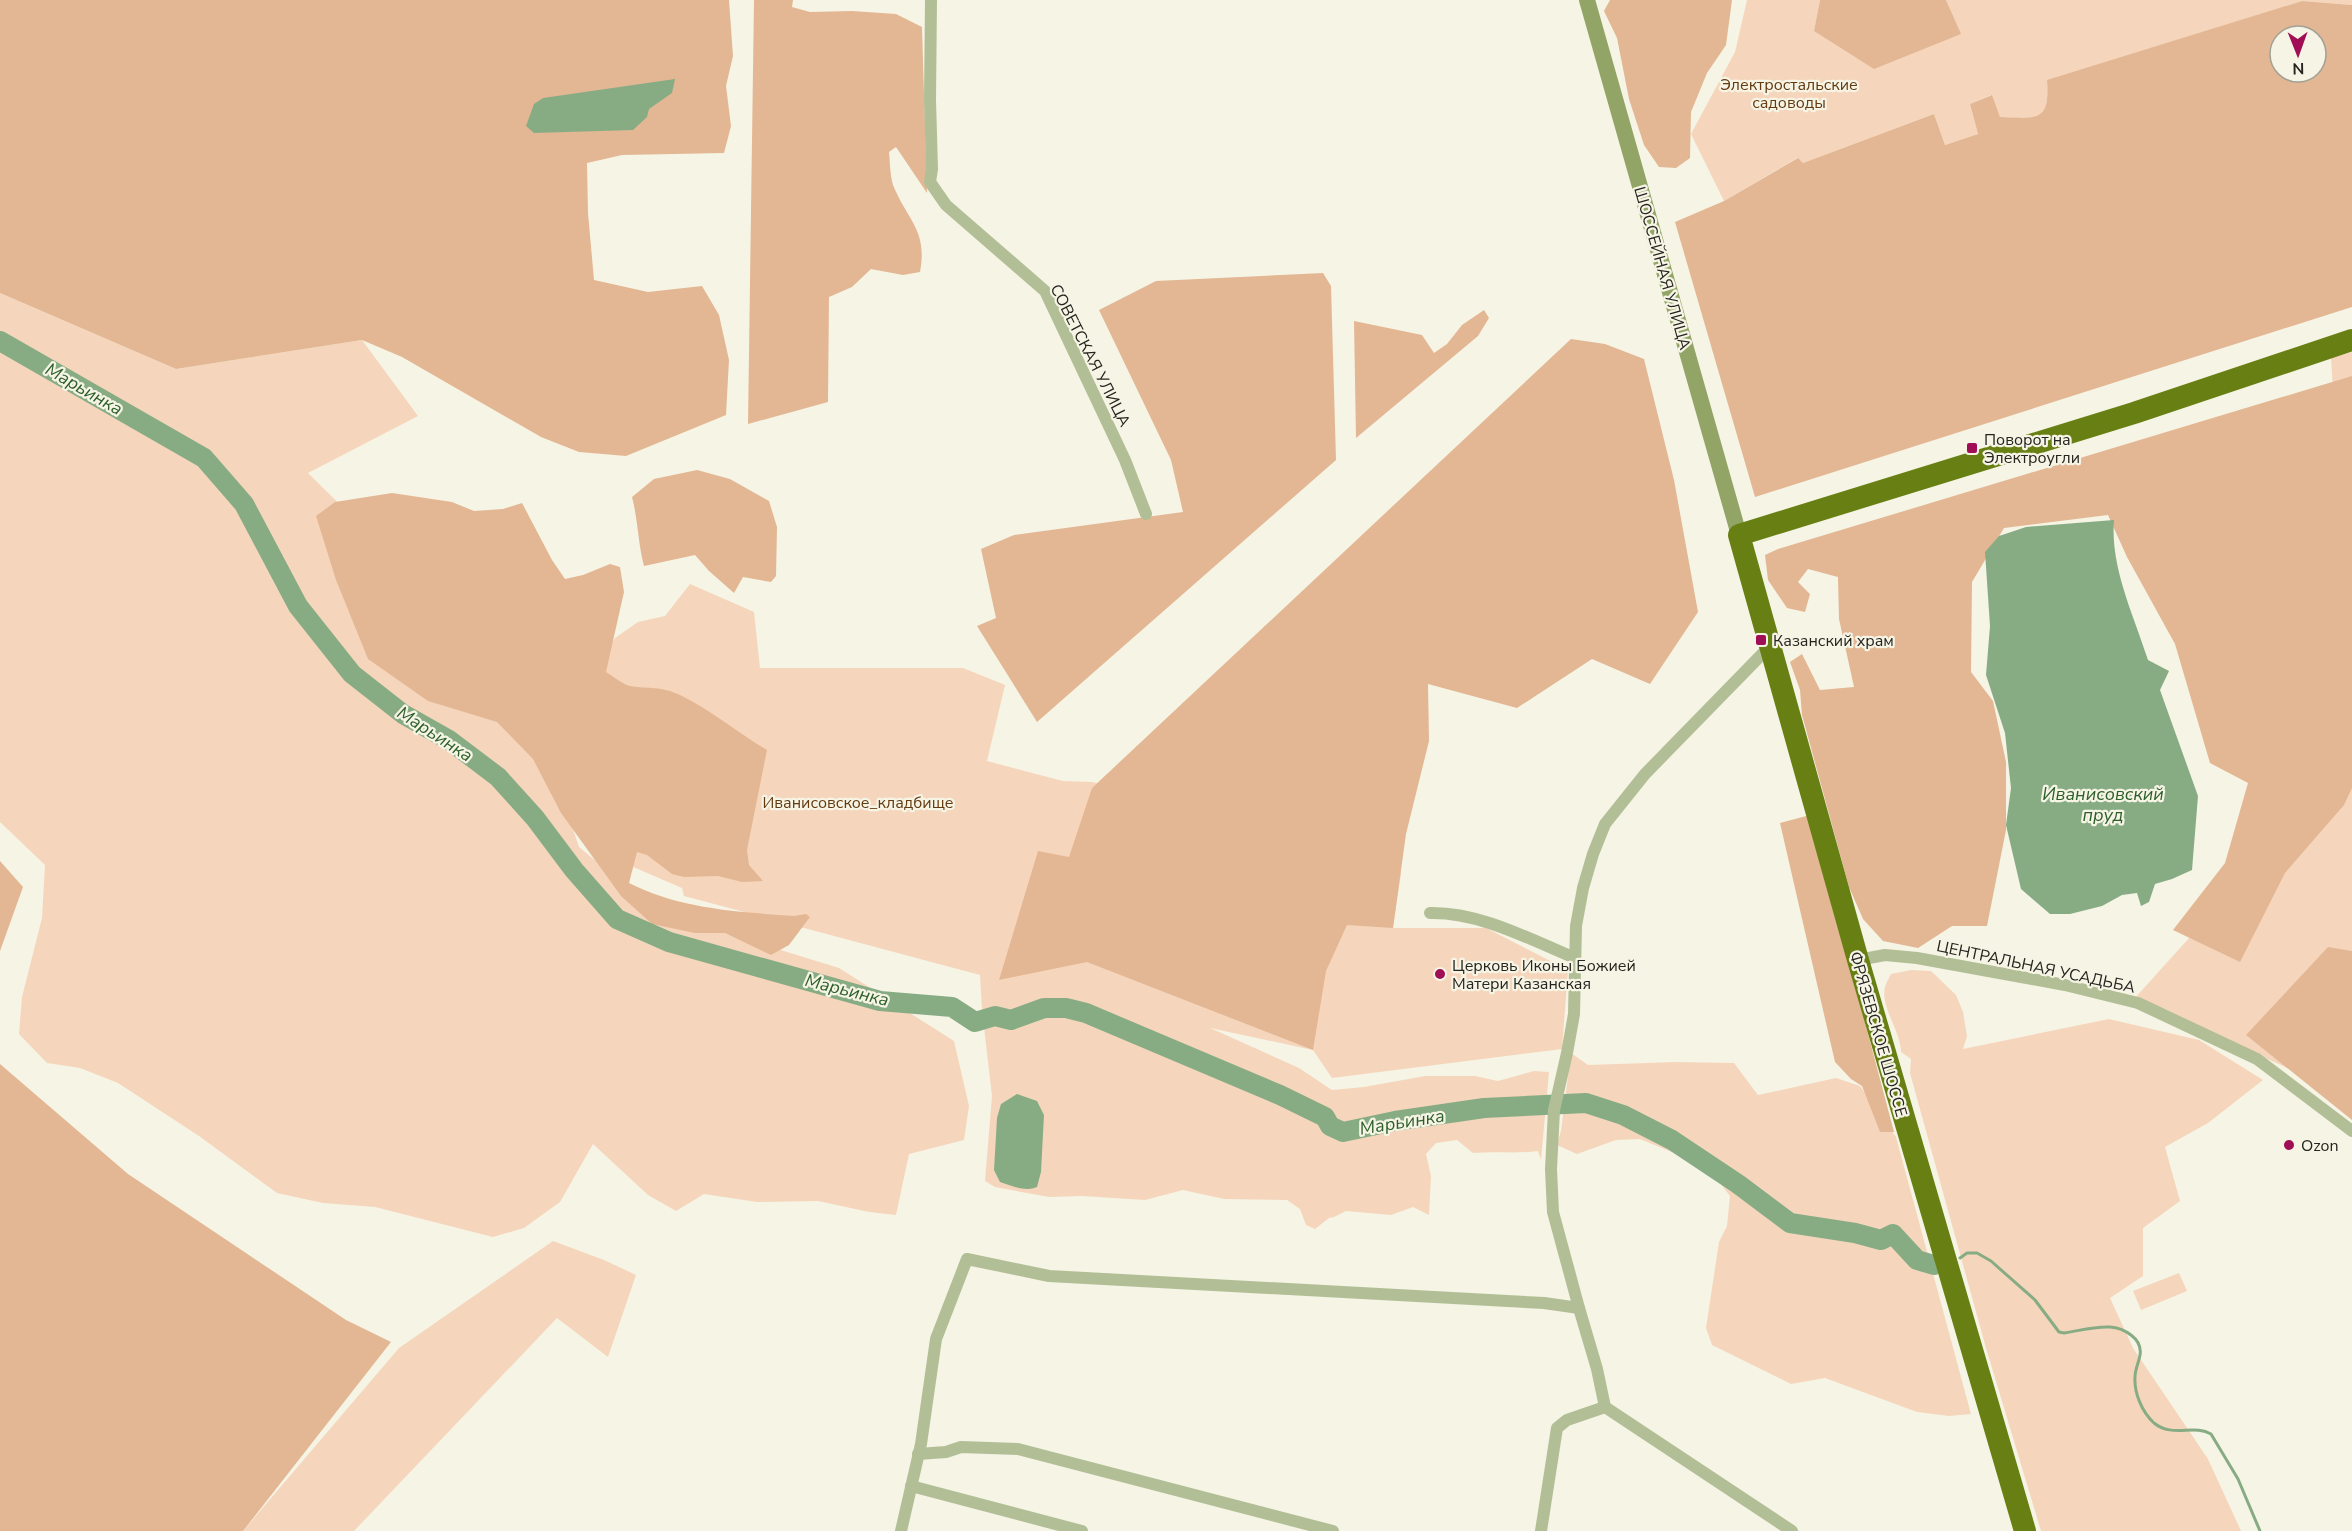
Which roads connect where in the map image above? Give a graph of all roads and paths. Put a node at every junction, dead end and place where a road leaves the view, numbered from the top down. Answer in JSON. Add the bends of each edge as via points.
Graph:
{"nodes":[{"id":1,"x":931,"y":0,"type":"edge"},
{"id":2,"x":1587,"y":0,"type":"edge"},
{"id":3,"x":2352,"y":340,"type":"edge"},
{"id":4,"x":1146,"y":514,"type":"dead end"},
{"id":5,"x":1739,"y":535,"type":"junction"},
{"id":6,"x":1770,"y":646,"type":"junction"},
{"id":7,"x":1430,"y":913,"type":"dead end"},
{"id":8,"x":1575,"y":958,"type":"junction"},
{"id":9,"x":1858,"y":960,"type":"junction"},
{"id":10,"x":2352,"y":1131,"type":"edge"},
{"id":11,"x":1579,"y":1308,"type":"junction"},
{"id":12,"x":1605,"y":1407,"type":"junction"},
{"id":13,"x":918,"y":1455,"type":"junction"},
{"id":14,"x":911,"y":1486,"type":"junction"},
{"id":15,"x":901,"y":1531,"type":"edge"},
{"id":16,"x":1082,"y":1531,"type":"edge"},
{"id":17,"x":1333,"y":1531,"type":"edge"},
{"id":18,"x":1541,"y":1531,"type":"edge"},
{"id":19,"x":1792,"y":1531,"type":"edge"},
{"id":20,"x":2025,"y":1531,"type":"edge"}],
"edges":[{"from":1,"to":4,"type":"street","name":"СОВЕТСКАЯ УЛИЦА","via":[[930,182],[946,205],[1045,291],[1125,460]]},
{"from":2,"to":5,"type":"street","name":"ШОССЕЙНАЯ УЛИЦА"},
{"from":3,"to":5,"type":"highway","via":[[2134,413]]},
{"from":5,"to":6,"type":"highway","name":"ФРЯЗЕВСКОЕ ШОССЕ"},
{"from":6,"to":8,"type":"street","via":[[1645,774],[1605,824],[1583,888]]},
{"from":6,"to":9,"type":"highway","name":"ФРЯЗЕВСКОЕ ШОССЕ"},
{"from":7,"to":8,"type":"street","via":[[1486,922]]},
{"from":8,"to":11,"type":"street","via":[[1574,1014],[1555,1105],[1551,1169],[1553,1212]]},
{"from":9,"to":10,"type":"street","name":"ЦЕНТРАЛЬНАЯ УСАДЬБА","via":[[1885,955],[1917,958],[2065,985],[2138,1003],[2257,1059]]},
{"from":9,"to":20,"type":"highway","name":"ФРЯЗЕВСКОЕ ШОССЕ"},
{"from":11,"to":12,"type":"street"},
{"from":11,"to":13,"type":"street","via":[[1532,1302],[1049,1276],[967,1258],[936,1339]]},
{"from":12,"to":18,"type":"street","via":[[1567,1420],[1557,1428]]},
{"from":12,"to":19,"type":"street"},
{"from":13,"to":14,"type":"street"},
{"from":13,"to":17,"type":"street","via":[[962,1447],[1018,1449]]},
{"from":14,"to":15,"type":"street"},
{"from":14,"to":16,"type":"street"}]}
